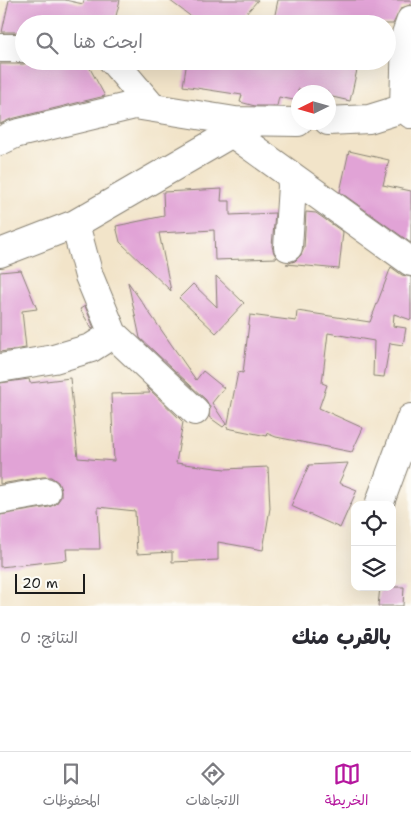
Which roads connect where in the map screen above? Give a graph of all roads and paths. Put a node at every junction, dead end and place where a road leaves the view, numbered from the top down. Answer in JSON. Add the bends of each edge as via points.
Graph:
{"nodes":[{"id":1,"x":411,"y":20,"type":"edge"},
{"id":2,"x":0,"y":48,"type":"edge"},
{"id":3,"x":15,"y":48,"type":"edge"},
{"id":4,"x":121,"y":70,"type":"edge"},
{"id":5,"x":152,"y":107,"type":"junction"},
{"id":6,"x":409,"y":109,"type":"edge"},
{"id":7,"x":336,"y":121,"type":"edge"},
{"id":8,"x":291,"y":123,"type":"edge"},
{"id":9,"x":234,"y":127,"type":"junction"},
{"id":10,"x":0,"y":141,"type":"edge"},
{"id":11,"x":291,"y":176,"type":"junction"},
{"id":12,"x":76,"y":224,"type":"junction"},
{"id":13,"x":288,"y":247,"type":"dead end"},
{"id":14,"x":0,"y":253,"type":"edge"},
{"id":15,"x":411,"y":262,"type":"edge"},
{"id":16,"x":114,"y":334,"type":"junction"},
{"id":17,"x":0,"y":368,"type":"edge"},
{"id":18,"x":195,"y":411,"type":"dead end"},
{"id":19,"x":411,"y":418,"type":"edge"},
{"id":20,"x":46,"y":492,"type":"dead end"},
{"id":21,"x":0,"y":500,"type":"edge"},
{"id":22,"x":380,"y":501,"type":"edge"}],
"edges":[{"from":1,"to":6,"type":"street","via":[[406,34]]},
{"from":2,"to":3,"type":"street"},
{"from":4,"to":5,"type":"street"},
{"from":5,"to":9,"type":"street"},
{"from":5,"to":10,"type":"street","via":[[134,105],[15,134]]},
{"from":6,"to":7,"type":"street","via":[[369,119]]},
{"from":8,"to":9,"type":"street"},
{"from":9,"to":11,"type":"street"},
{"from":9,"to":12,"type":"street"},
{"from":11,"to":13,"type":"street"},
{"from":11,"to":15,"type":"street"},
{"from":12,"to":14,"type":"street"},
{"from":12,"to":16,"type":"street","via":[[89,276]]},
{"from":16,"to":17,"type":"street","via":[[91,348],[54,359]]},
{"from":16,"to":18,"type":"street"},
{"from":19,"to":22,"type":"street"},
{"from":20,"to":21,"type":"street"}]}
